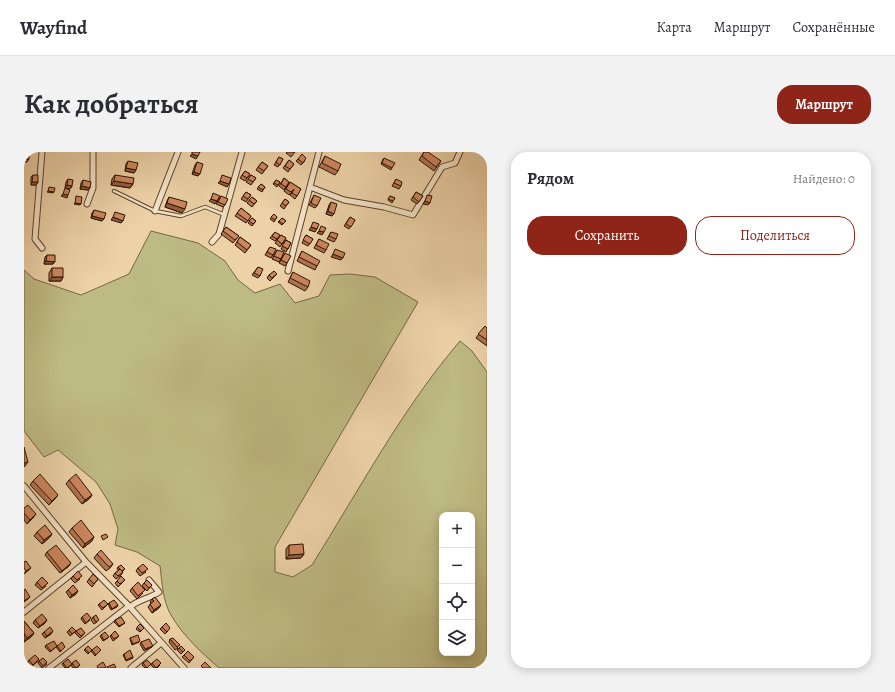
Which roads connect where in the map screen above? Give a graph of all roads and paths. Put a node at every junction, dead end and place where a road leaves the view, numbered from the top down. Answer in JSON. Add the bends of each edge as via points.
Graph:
{"nodes":[{"id":1,"x":42,"y":152,"type":"edge"},
{"id":2,"x":93,"y":152,"type":"edge"},
{"id":3,"x":178,"y":152,"type":"edge"},
{"id":4,"x":242,"y":152,"type":"edge"},
{"id":5,"x":319,"y":152,"type":"edge"},
{"id":6,"x":460,"y":152,"type":"edge"},
{"id":7,"x":310,"y":187,"type":"junction"},
{"id":8,"x":114,"y":191,"type":"dead end"},
{"id":9,"x":87,"y":204,"type":"dead end"},
{"id":10,"x":155,"y":211,"type":"junction"},
{"id":11,"x":225,"y":215,"type":"junction"},
{"id":12,"x":212,"y":242,"type":"dead end"},
{"id":13,"x":42,"y":248,"type":"dead end"},
{"id":14,"x":288,"y":270,"type":"dead end"},
{"id":15,"x":24,"y":486,"type":"edge"},
{"id":16,"x":86,"y":562,"type":"junction"},
{"id":17,"x":148,"y":580,"type":"edge"},
{"id":18,"x":129,"y":606,"type":"junction"},
{"id":19,"x":24,"y":612,"type":"edge"},
{"id":20,"x":161,"y":643,"type":"junction"},
{"id":21,"x":50,"y":668,"type":"edge"},
{"id":22,"x":131,"y":668,"type":"edge"},
{"id":23,"x":184,"y":668,"type":"edge"}],
"edges":[{"from":1,"to":13,"type":"street","via":[[35,239]]},
{"from":2,"to":9,"type":"street","via":[[92,188]]},
{"from":3,"to":10,"type":"street"},
{"from":4,"to":11,"type":"street"},
{"from":5,"to":7,"type":"street"},
{"from":6,"to":7,"type":"street","via":[[455,163],[442,166],[413,215],[344,200]]},
{"from":7,"to":14,"type":"street"},
{"from":8,"to":10,"type":"lane"},
{"from":10,"to":11,"type":"lane","via":[[182,216],[205,207]]},
{"from":11,"to":12,"type":"street","via":[[219,234]]},
{"from":15,"to":16,"type":"street"},
{"from":16,"to":18,"type":"street"},
{"from":16,"to":19,"type":"street"},
{"from":17,"to":18,"type":"street","via":[[159,592]]},
{"from":18,"to":20,"type":"street"},
{"from":18,"to":21,"type":"street"},
{"from":20,"to":22,"type":"street"},
{"from":20,"to":23,"type":"street"}]}
